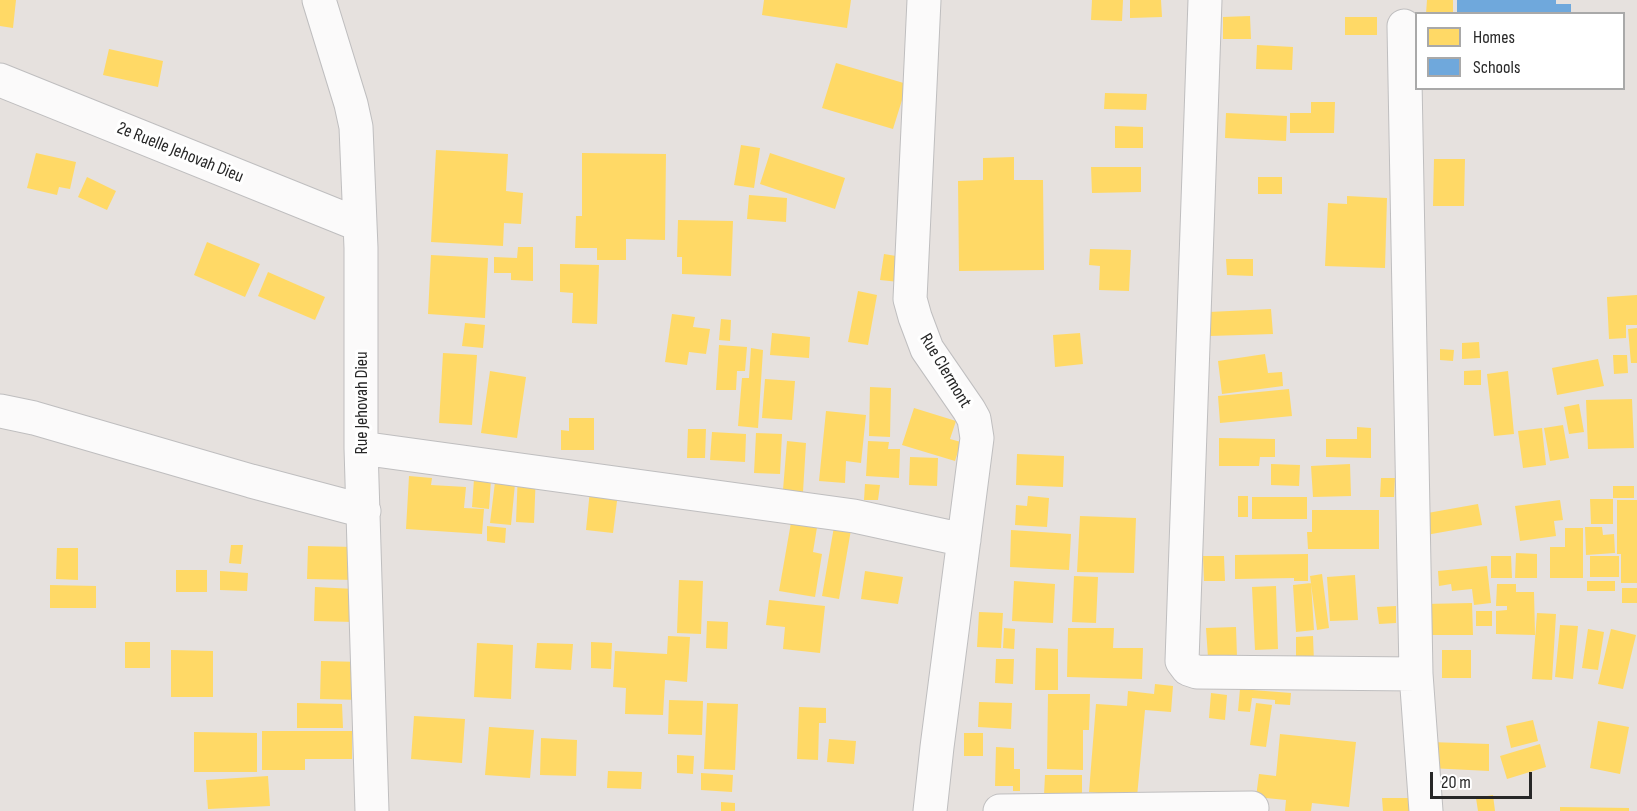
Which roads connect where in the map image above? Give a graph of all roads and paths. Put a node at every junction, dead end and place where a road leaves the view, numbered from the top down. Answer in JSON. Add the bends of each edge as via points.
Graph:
{"nodes":[{"id":1,"x":319,"y":0,"type":"edge"},
{"id":2,"x":924,"y":0,"type":"edge"},
{"id":3,"x":1205,"y":0,"type":"edge"},
{"id":4,"x":1404,"y":26,"type":"dead end"},
{"id":5,"x":0,"y":80,"type":"edge"},
{"id":6,"x":360,"y":225,"type":"junction"},
{"id":7,"x":0,"y":411,"type":"edge"},
{"id":8,"x":362,"y":448,"type":"junction"},
{"id":9,"x":364,"y":511,"type":"junction"},
{"id":10,"x":964,"y":540,"type":"junction"},
{"id":11,"x":1416,"y":674,"type":"junction"},
{"id":12,"x":1252,"y":808,"type":"dead end"},
{"id":13,"x":372,"y":811,"type":"edge"},
{"id":14,"x":930,"y":811,"type":"edge"},
{"id":15,"x":1000,"y":811,"type":"edge"},
{"id":16,"x":1426,"y":811,"type":"edge"}],
"edges":[{"from":1,"to":6,"type":"street","name":"Rue Jehovah Dieu","via":[[356,127]]},
{"from":2,"to":10,"type":"street","name":"Rue Clermont","via":[[910,299],[927,349],[974,420],[977,438]]},
{"from":3,"to":11,"type":"street","via":[[1182,661],[1197,672]]},
{"from":4,"to":11,"type":"street"},
{"from":5,"to":6,"type":"street","name":"2e Ruelle Jehovah Dieu"},
{"from":6,"to":8,"type":"street","name":"Rue Jehovah Dieu"},
{"from":7,"to":9,"type":"street"},
{"from":8,"to":9,"type":"street","name":"Rue Jehovah Dieu"},
{"from":8,"to":10,"type":"street","via":[[854,516]]},
{"from":9,"to":13,"type":"street","name":"Rue Jehovah Dieu"},
{"from":10,"to":14,"type":"street","name":"Rue Clermont"},
{"from":11,"to":16,"type":"street"},
{"from":12,"to":15,"type":"street"}]}
